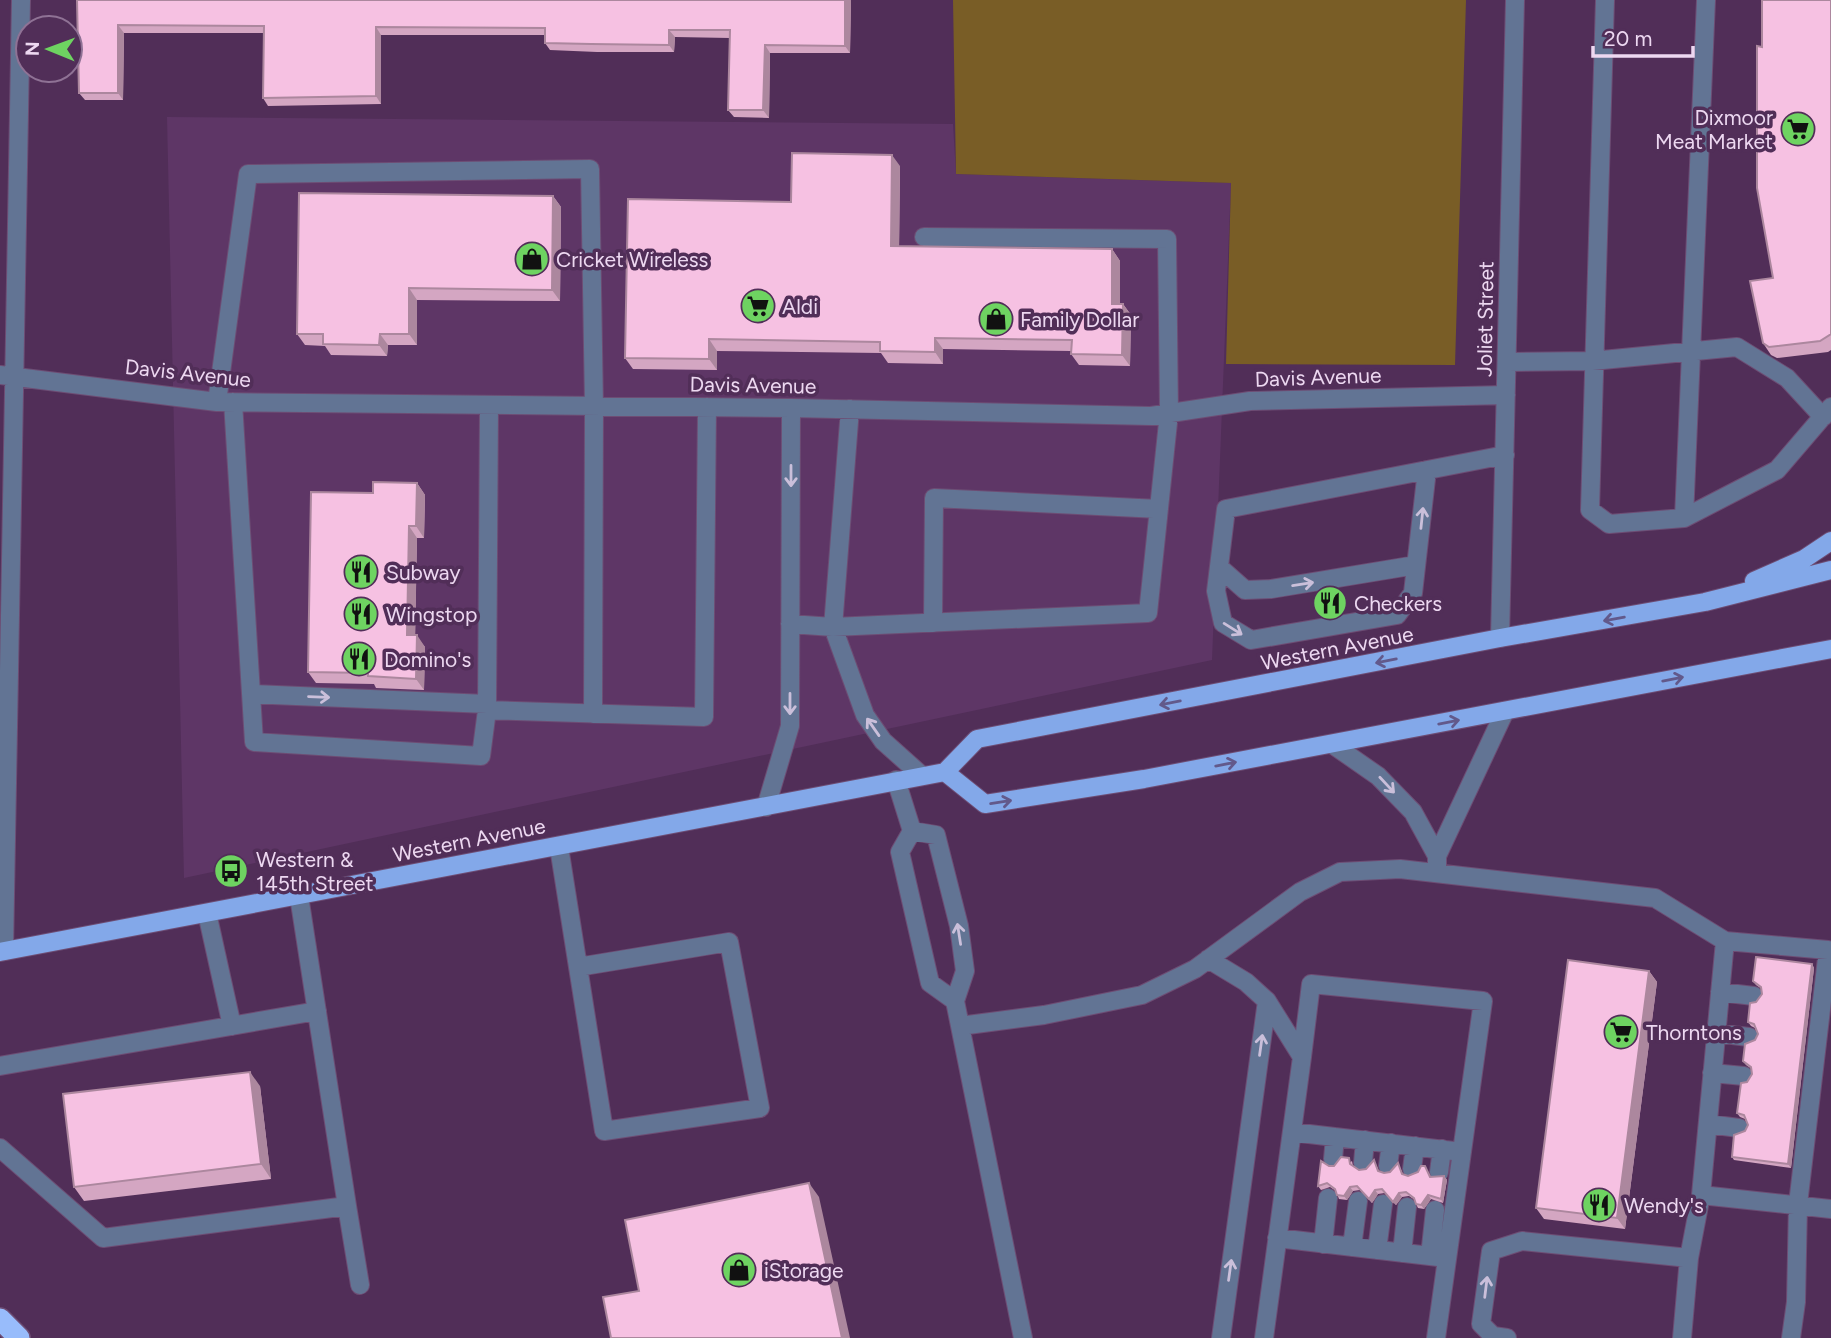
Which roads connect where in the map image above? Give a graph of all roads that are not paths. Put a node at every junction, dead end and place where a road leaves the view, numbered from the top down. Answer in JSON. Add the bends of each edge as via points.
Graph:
{"nodes":[{"id":1,"x":21,"y":0,"type":"edge"},
{"id":2,"x":1515,"y":0,"type":"edge"},
{"id":3,"x":1605,"y":0,"type":"edge"},
{"id":4,"x":1706,"y":0,"type":"edge"},
{"id":5,"x":0,"y":129,"type":"edge"},
{"id":6,"x":19,"y":130,"type":"junction"},
{"id":7,"x":924,"y":237,"type":"dead end"},
{"id":8,"x":1692,"y":352,"type":"junction"},
{"id":9,"x":1592,"y":361,"type":"junction"},
{"id":10,"x":1508,"y":362,"type":"junction"},
{"id":11,"x":7,"y":375,"type":"edge"},
{"id":12,"x":1506,"y":395,"type":"junction"},
{"id":13,"x":225,"y":402,"type":"junction"},
{"id":14,"x":489,"y":405,"type":"junction"},
{"id":15,"x":594,"y":406,"type":"junction"},
{"id":16,"x":706,"y":407,"type":"junction"},
{"id":17,"x":791,"y":408,"type":"junction"},
{"id":18,"x":850,"y":410,"type":"junction"},
{"id":19,"x":1827,"y":412,"type":"edge"},
{"id":20,"x":1168,"y":413,"type":"junction"},
{"id":21,"x":1505,"y":456,"type":"junction"},
{"id":22,"x":1427,"y":470,"type":"junction"},
{"id":23,"x":1159,"y":509,"type":"junction"},
{"id":24,"x":1684,"y":518,"type":"junction"},
{"id":25,"x":1831,"y":541,"type":"edge"},
{"id":26,"x":1416,"y":565,"type":"junction"},
{"id":27,"x":1219,"y":567,"type":"junction"},
{"id":28,"x":1831,"y":570,"type":"edge"},
{"id":29,"x":1705,"y":602,"type":"junction"},
{"id":30,"x":933,"y":623,"type":"junction"},
{"id":31,"x":790,"y":624,"type":"junction"},
{"id":32,"x":833,"y":627,"type":"junction"},
{"id":33,"x":1500,"y":638,"type":"junction"},
{"id":34,"x":1831,"y":649,"type":"edge"},
{"id":35,"x":251,"y":694,"type":"junction"},
{"id":36,"x":487,"y":707,"type":"junction"},
{"id":37,"x":1505,"y":711,"type":"junction"},
{"id":38,"x":593,"y":714,"type":"junction"},
{"id":39,"x":1332,"y":744,"type":"junction"},
{"id":40,"x":945,"y":772,"type":"junction"},
{"id":41,"x":921,"y":775,"type":"junction"},
{"id":42,"x":895,"y":780,"type":"junction"},
{"id":43,"x":766,"y":807,"type":"junction"},
{"id":44,"x":912,"y":831,"type":"junction"},
{"id":45,"x":559,"y":847,"type":"junction"},
{"id":46,"x":1437,"y":864,"type":"junction"},
{"id":47,"x":299,"y":896,"type":"junction"},
{"id":48,"x":207,"y":913,"type":"junction"},
{"id":49,"x":1725,"y":941,"type":"junction"},
{"id":50,"x":2,"y":951,"type":"edge"},
{"id":51,"x":1208,"y":959,"type":"junction"},
{"id":52,"x":578,"y":967,"type":"junction"},
{"id":53,"x":1720,"y":992,"type":"junction"},
{"id":54,"x":1754,"y":996,"type":"dead end"},
{"id":55,"x":955,"y":1001,"type":"junction"},
{"id":56,"x":1267,"y":1002,"type":"junction"},
{"id":57,"x":317,"y":1011,"type":"junction"},
{"id":58,"x":232,"y":1026,"type":"junction"},
{"id":59,"x":960,"y":1026,"type":"junction"},
{"id":60,"x":1717,"y":1033,"type":"junction"},
{"id":61,"x":1749,"y":1037,"type":"dead end"},
{"id":62,"x":1302,"y":1057,"type":"junction"},
{"id":63,"x":0,"y":1066,"type":"edge"},
{"id":64,"x":1713,"y":1073,"type":"junction"},
{"id":65,"x":1744,"y":1076,"type":"dead end"},
{"id":66,"x":1708,"y":1124,"type":"junction"},
{"id":67,"x":1739,"y":1128,"type":"dead end"},
{"id":68,"x":1292,"y":1132,"type":"junction"},
{"id":69,"x":1335,"y":1137,"type":"junction"},
{"id":70,"x":1365,"y":1140,"type":"junction"},
{"id":71,"x":1391,"y":1143,"type":"junction"},
{"id":72,"x":1415,"y":1146,"type":"junction"},
{"id":73,"x":0,"y":1148,"type":"edge"},
{"id":74,"x":1442,"y":1149,"type":"junction"},
{"id":75,"x":1462,"y":1152,"type":"junction"},
{"id":76,"x":1333,"y":1159,"type":"dead end"},
{"id":77,"x":1363,"y":1163,"type":"dead end"},
{"id":78,"x":1388,"y":1166,"type":"dead end"},
{"id":79,"x":1412,"y":1169,"type":"dead end"},
{"id":80,"x":1439,"y":1172,"type":"dead end"},
{"id":81,"x":1702,"y":1195,"type":"junction"},
{"id":82,"x":1328,"y":1198,"type":"dead end"},
{"id":83,"x":1358,"y":1201,"type":"dead end"},
{"id":84,"x":1383,"y":1204,"type":"dead end"},
{"id":85,"x":1798,"y":1204,"type":"junction"},
{"id":86,"x":347,"y":1206,"type":"junction"},
{"id":87,"x":1407,"y":1207,"type":"dead end"},
{"id":88,"x":1831,"y":1209,"type":"edge"},
{"id":89,"x":1435,"y":1210,"type":"dead end"},
{"id":90,"x":1278,"y":1238,"type":"junction"},
{"id":91,"x":1323,"y":1244,"type":"junction"},
{"id":92,"x":1352,"y":1247,"type":"junction"},
{"id":93,"x":1377,"y":1250,"type":"junction"},
{"id":94,"x":1402,"y":1253,"type":"junction"},
{"id":95,"x":1438,"y":1257,"type":"junction"},
{"id":96,"x":1689,"y":1258,"type":"junction"},
{"id":97,"x":360,"y":1285,"type":"dead end"},
{"id":98,"x":0,"y":1319,"type":"edge"},
{"id":99,"x":19,"y":1338,"type":"edge"},
{"id":100,"x":1023,"y":1338,"type":"edge"},
{"id":101,"x":1221,"y":1338,"type":"edge"},
{"id":102,"x":1264,"y":1338,"type":"edge"},
{"id":103,"x":1436,"y":1338,"type":"edge"},
{"id":104,"x":1507,"y":1338,"type":"edge"},
{"id":105,"x":1682,"y":1338,"type":"edge"},
{"id":106,"x":1791,"y":1338,"type":"edge"}],
"edges":[{"from":1,"to":6,"type":"street"},
{"from":2,"to":10,"type":"street","name":"Joliet Street"},
{"from":3,"to":9,"type":"street"},
{"from":4,"to":8,"type":"street"},
{"from":5,"to":6,"type":"street"},
{"from":6,"to":11,"type":"street"},
{"from":7,"to":20,"type":"street","via":[[1167,239]]},
{"from":8,"to":9,"type":"street"},
{"from":8,"to":19,"type":"street","via":[[1737,346],[1787,378]]},
{"from":8,"to":24,"type":"street"},
{"from":9,"to":10,"type":"street"},
{"from":9,"to":24,"type":"street","via":[[1590,510],[1609,524]]},
{"from":10,"to":12,"type":"street","name":"Joliet Street"},
{"from":11,"to":13,"type":"street","name":"Davis Avenue"},
{"from":11,"to":50,"type":"street"},
{"from":12,"to":20,"type":"street","name":"Davis Avenue","via":[[1250,401]]},
{"from":12,"to":21,"type":"street","name":"Joliet Street"},
{"from":13,"to":14,"type":"street","name":"Davis Avenue"},
{"from":13,"to":15,"type":"street","via":[[248,174],[590,169]]},
{"from":13,"to":35,"type":"street"},
{"from":14,"to":15,"type":"street","name":"Davis Avenue"},
{"from":14,"to":36,"type":"street"},
{"from":15,"to":16,"type":"street","name":"Davis Avenue"},
{"from":15,"to":38,"type":"street"},
{"from":16,"to":17,"type":"street","name":"Davis Avenue"},
{"from":16,"to":38,"type":"street","via":[[704,717]]},
{"from":17,"to":18,"type":"street","name":"Davis Avenue"},
{"from":17,"to":31,"type":"street","one_way":true},
{"from":18,"to":20,"type":"street","name":"Davis Avenue"},
{"from":18,"to":32,"type":"street"},
{"from":19,"to":24,"type":"street","via":[[1777,470]]},
{"from":20,"to":23,"type":"street"},
{"from":21,"to":22,"type":"street"},
{"from":21,"to":33,"type":"street","name":"Joliet Street"},
{"from":26,"to":22,"type":"street","one_way":true},
{"from":22,"to":27,"type":"street","via":[[1226,509]]},
{"from":23,"to":30,"type":"street","via":[[1148,613]]},
{"from":23,"to":30,"type":"street","via":[[934,498]]},
{"from":25,"to":29,"type":"main road","via":[[1804,559]]},
{"from":27,"to":26,"type":"street","one_way":true,"via":[[1245,590]]},
{"from":27,"to":26,"type":"street","one_way":true,"via":[[1216,591],[1223,623],[1251,640],[1397,615],[1413,593]]},
{"from":28,"to":29,"type":"main road","name":"Western Avenue"},
{"from":29,"to":33,"type":"main road","name":"Western Avenue","one_way":true},
{"from":30,"to":32,"type":"street"},
{"from":31,"to":32,"type":"street"},
{"from":31,"to":43,"type":"street","one_way":true,"via":[[790,726]]},
{"from":41,"to":32,"type":"street","one_way":true,"via":[[883,741],[865,715]]},
{"from":33,"to":40,"type":"main road","name":"Western Avenue","one_way":true,"via":[[977,739]]},
{"from":37,"to":34,"type":"main road","one_way":true},
{"from":35,"to":36,"type":"street","one_way":true},
{"from":35,"to":36,"type":"street","via":[[254,743],[481,756]]},
{"from":36,"to":38,"type":"street"},
{"from":39,"to":37,"type":"main road","one_way":true},
{"from":37,"to":46,"type":"street"},
{"from":40,"to":39,"type":"main road","one_way":true,"via":[[985,804]]},
{"from":39,"to":46,"type":"street","one_way":true,"via":[[1378,776],[1413,812]]},
{"from":40,"to":41,"type":"main road","name":"Western Avenue"},
{"from":41,"to":42,"type":"main road","name":"Western Avenue"},
{"from":42,"to":43,"type":"main road","name":"Western Avenue"},
{"from":42,"to":44,"type":"street"},
{"from":43,"to":45,"type":"main road","name":"Western Avenue"},
{"from":44,"to":55,"type":"street","via":[[900,852],[926,971],[930,984]]},
{"from":55,"to":44,"type":"street","one_way":true,"via":[[965,971],[942,854],[936,835]]},
{"from":45,"to":47,"type":"main road","name":"Western Avenue"},
{"from":45,"to":52,"type":"street"},
{"from":46,"to":49,"type":"street","via":[[1655,898]]},
{"from":46,"to":51,"type":"street","via":[[1340,872],[1300,892]]},
{"from":47,"to":48,"type":"main road","name":"Western Avenue"},
{"from":47,"to":57,"type":"street"},
{"from":48,"to":50,"type":"main road","name":"Western Avenue"},
{"from":48,"to":58,"type":"street"},
{"from":49,"to":53,"type":"street"},
{"from":49,"to":85,"type":"street","via":[[1828,950],[1815,1002],[1805,1083]]},
{"from":51,"to":56,"type":"street","via":[[1246,982]]},
{"from":51,"to":59,"type":"street","via":[[1142,995]]},
{"from":52,"to":52,"type":"street","via":[[729,943],[760,1108],[604,1131]]},
{"from":53,"to":54,"type":"street"},
{"from":53,"to":60,"type":"street"},
{"from":55,"to":59,"type":"street"},
{"from":56,"to":62,"type":"street"},
{"from":101,"to":56,"type":"street","one_way":true},
{"from":57,"to":58,"type":"street"},
{"from":57,"to":86,"type":"street"},
{"from":58,"to":63,"type":"street"},
{"from":59,"to":100,"type":"street"},
{"from":60,"to":61,"type":"street"},
{"from":60,"to":64,"type":"street"},
{"from":62,"to":68,"type":"street"},
{"from":62,"to":75,"type":"street","via":[[1311,984],[1483,1002]]},
{"from":64,"to":65,"type":"street"},
{"from":64,"to":66,"type":"street"},
{"from":66,"to":67,"type":"street"},
{"from":66,"to":81,"type":"street"},
{"from":68,"to":69,"type":"street"},
{"from":68,"to":90,"type":"street"},
{"from":69,"to":70,"type":"street"},
{"from":69,"to":76,"type":"street"},
{"from":70,"to":71,"type":"street"},
{"from":70,"to":77,"type":"street"},
{"from":71,"to":72,"type":"street"},
{"from":71,"to":78,"type":"street"},
{"from":72,"to":74,"type":"street"},
{"from":72,"to":79,"type":"street"},
{"from":73,"to":86,"type":"street","via":[[103,1238]]},
{"from":74,"to":75,"type":"street"},
{"from":74,"to":80,"type":"street"},
{"from":75,"to":95,"type":"street"},
{"from":81,"to":85,"type":"street"},
{"from":81,"to":96,"type":"street"},
{"from":82,"to":91,"type":"street"},
{"from":83,"to":92,"type":"street"},
{"from":84,"to":93,"type":"street"},
{"from":85,"to":88,"type":"street"},
{"from":85,"to":106,"type":"street"},
{"from":86,"to":97,"type":"street"},
{"from":87,"to":94,"type":"street"},
{"from":89,"to":95,"type":"street"},
{"from":90,"to":91,"type":"street"},
{"from":90,"to":102,"type":"street"},
{"from":91,"to":92,"type":"street"},
{"from":92,"to":93,"type":"street"},
{"from":93,"to":94,"type":"street"},
{"from":94,"to":95,"type":"street"},
{"from":95,"to":103,"type":"street"},
{"from":104,"to":96,"type":"street","one_way":true,"via":[[1493,1336],[1482,1324],[1490,1251],[1522,1241]]},
{"from":96,"to":105,"type":"street"},
{"from":98,"to":99,"type":"highway"}]}
